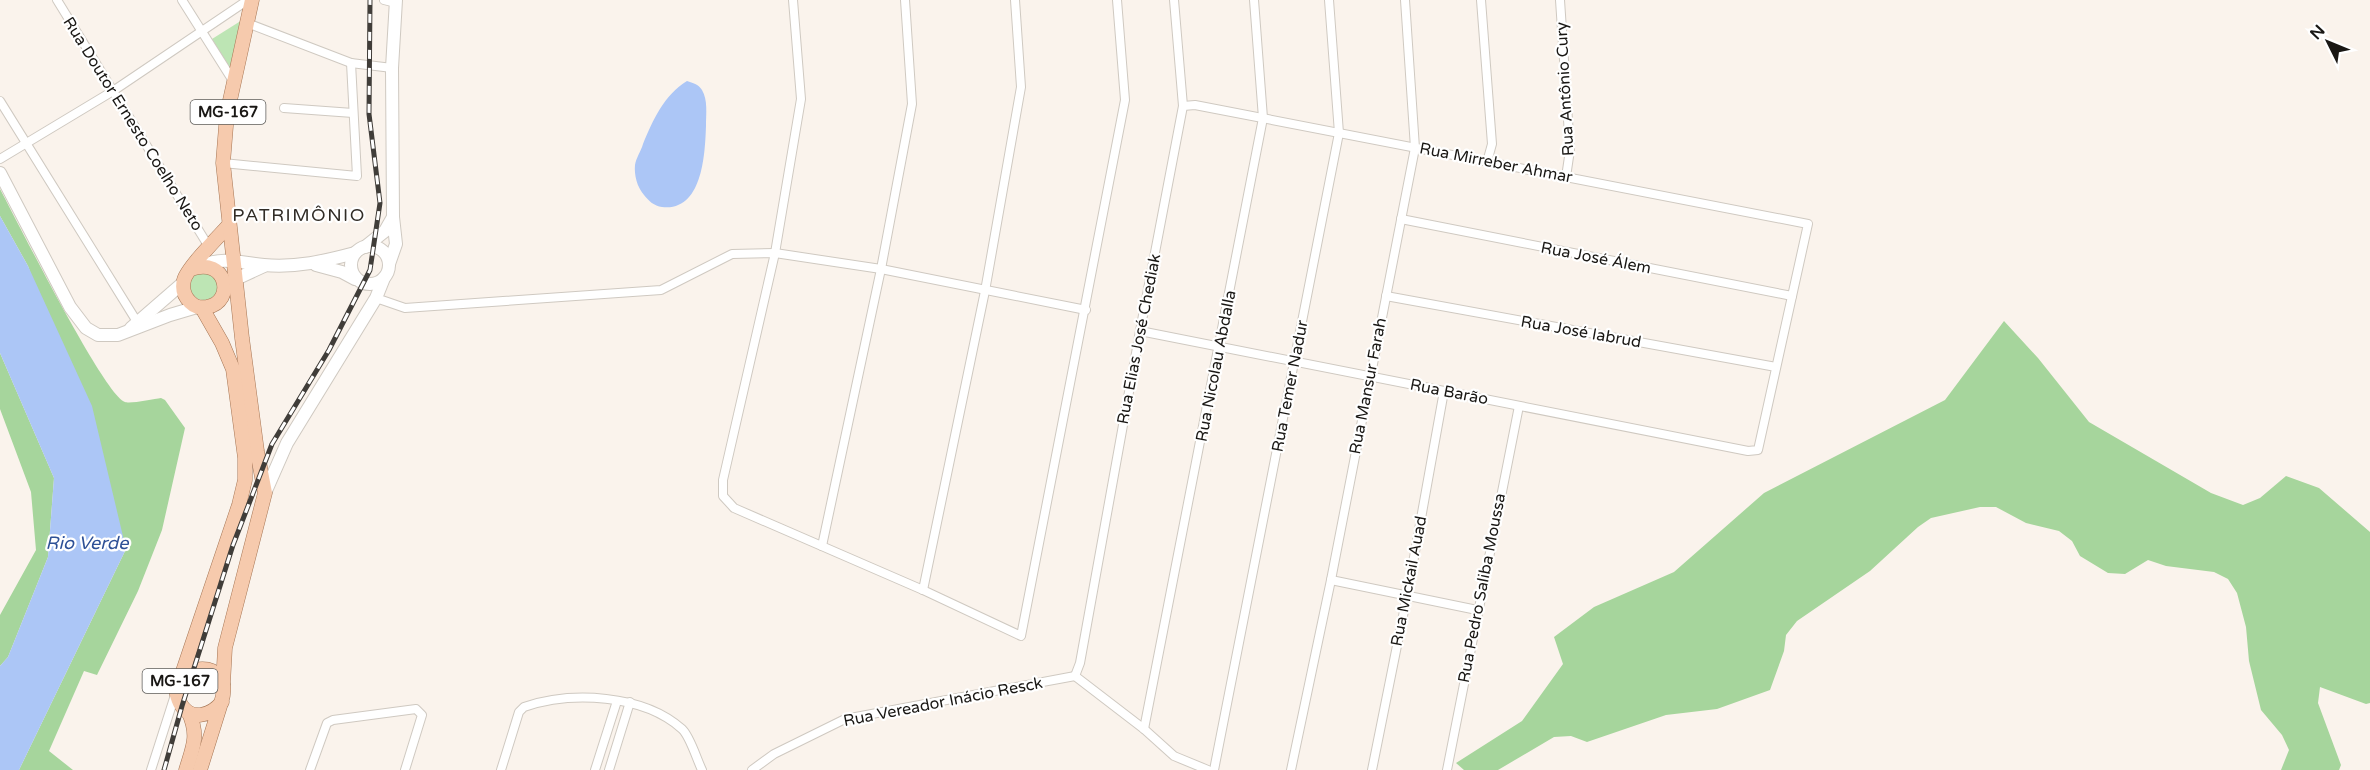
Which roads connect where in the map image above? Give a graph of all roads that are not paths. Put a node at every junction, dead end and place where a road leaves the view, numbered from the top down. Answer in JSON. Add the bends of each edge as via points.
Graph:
{"nodes":[{"id":1,"x":57,"y":0,"type":"edge"},
{"id":2,"x":183,"y":0,"type":"edge"},
{"id":3,"x":250,"y":0,"type":"edge"},
{"id":4,"x":793,"y":0,"type":"edge"},
{"id":5,"x":904,"y":0,"type":"edge"},
{"id":6,"x":1015,"y":0,"type":"edge"},
{"id":7,"x":1117,"y":0,"type":"edge"},
{"id":8,"x":1174,"y":0,"type":"edge"},
{"id":9,"x":1254,"y":0,"type":"edge"},
{"id":10,"x":1329,"y":0,"type":"edge"},
{"id":11,"x":1405,"y":0,"type":"edge"},
{"id":12,"x":1481,"y":0,"type":"edge"},
{"id":13,"x":1560,"y":0,"type":"edge"},
{"id":14,"x":392,"y":1,"type":"edge"},
{"id":15,"x":247,"y":23,"type":"junction"},
{"id":16,"x":202,"y":30,"type":"junction"},
{"id":17,"x":351,"y":63,"type":"junction"},
{"id":18,"x":392,"y":68,"type":"junction"},
{"id":19,"x":235,"y":84,"type":"junction"},
{"id":20,"x":113,"y":91,"type":"junction"},
{"id":21,"x":0,"y":100,"type":"edge"},
{"id":22,"x":1184,"y":106,"type":"junction"},
{"id":23,"x":284,"y":108,"type":"dead end"},
{"id":24,"x":353,"y":113,"type":"junction"},
{"id":25,"x":1263,"y":118,"type":"junction"},
{"id":26,"x":1339,"y":133,"type":"junction"},
{"id":27,"x":26,"y":144,"type":"junction"},
{"id":28,"x":1415,"y":148,"type":"junction"},
{"id":29,"x":0,"y":159,"type":"edge"},
{"id":30,"x":1486,"y":162,"type":"junction"},
{"id":31,"x":223,"y":163,"type":"junction"},
{"id":32,"x":0,"y":173,"type":"edge"},
{"id":33,"x":1566,"y":177,"type":"junction"},
{"id":34,"x":393,"y":217,"type":"junction"},
{"id":35,"x":1401,"y":219,"type":"junction"},
{"id":36,"x":229,"y":225,"type":"junction"},
{"id":37,"x":209,"y":248,"type":"junction"},
{"id":38,"x":360,"y":250,"type":"junction"},
{"id":39,"x":775,"y":253,"type":"junction"},
{"id":40,"x":233,"y":261,"type":"junction"},
{"id":41,"x":315,"y":264,"type":"junction"},
{"id":42,"x":389,"y":264,"type":"junction"},
{"id":43,"x":265,"y":266,"type":"junction"},
{"id":44,"x":196,"y":267,"type":"junction"},
{"id":45,"x":881,"y":269,"type":"junction"},
{"id":46,"x":384,"y":278,"type":"junction"},
{"id":47,"x":236,"y":279,"type":"junction"},
{"id":48,"x":184,"y":282,"type":"junction"},
{"id":49,"x":362,"y":283,"type":"junction"},
{"id":50,"x":224,"y":291,"type":"junction"},
{"id":51,"x":985,"y":291,"type":"junction"},
{"id":52,"x":1386,"y":296,"type":"junction"},
{"id":53,"x":1792,"y":296,"type":"junction"},
{"id":54,"x":376,"y":298,"type":"junction"},
{"id":55,"x":199,"y":308,"type":"junction"},
{"id":56,"x":1086,"y":309,"type":"junction"},
{"id":57,"x":135,"y":327,"type":"junction"},
{"id":58,"x":1140,"y":331,"type":"junction"},
{"id":59,"x":242,"y":338,"type":"junction"},
{"id":60,"x":1220,"y":346,"type":"junction"},
{"id":61,"x":1295,"y":362,"type":"junction"},
{"id":62,"x":1776,"y":367,"type":"junction"},
{"id":63,"x":1370,"y":376,"type":"junction"},
{"id":64,"x":1444,"y":391,"type":"junction"},
{"id":65,"x":1519,"y":406,"type":"junction"},
{"id":66,"x":265,"y":493,"type":"junction"},
{"id":67,"x":822,"y":546,"type":"junction"},
{"id":68,"x":1331,"y":580,"type":"junction"},
{"id":69,"x":923,"y":590,"type":"junction"},
{"id":70,"x":1407,"y":596,"type":"junction"},
{"id":71,"x":1477,"y":610,"type":"junction"},
{"id":72,"x":1075,"y":676,"type":"junction"},
{"id":73,"x":223,"y":684,"type":"junction"},
{"id":74,"x":178,"y":688,"type":"junction"},
{"id":75,"x":617,"y":701,"type":"junction"},
{"id":76,"x":222,"y":702,"type":"junction"},
{"id":77,"x":630,"y":702,"type":"junction"},
{"id":78,"x":189,"y":712,"type":"junction"},
{"id":79,"x":1144,"y":729,"type":"junction"},
{"id":80,"x":151,"y":770,"type":"edge"},
{"id":81,"x":186,"y":770,"type":"edge"},
{"id":82,"x":200,"y":770,"type":"edge"},
{"id":83,"x":310,"y":770,"type":"edge"},
{"id":84,"x":405,"y":770,"type":"edge"},
{"id":85,"x":501,"y":770,"type":"edge"},
{"id":86,"x":595,"y":770,"type":"edge"},
{"id":87,"x":609,"y":770,"type":"edge"},
{"id":88,"x":702,"y":770,"type":"edge"},
{"id":89,"x":752,"y":770,"type":"edge"},
{"id":90,"x":1208,"y":770,"type":"edge"},
{"id":91,"x":1214,"y":770,"type":"edge"},
{"id":92,"x":1291,"y":770,"type":"edge"},
{"id":93,"x":1372,"y":770,"type":"edge"},
{"id":94,"x":1447,"y":770,"type":"edge"}],
"edges":[{"from":1,"to":20,"type":"street","name":"Rua Doutor Ernesto Coelho Neto"},
{"from":2,"to":16,"type":"street"},
{"from":3,"to":15,"type":"main road","number":"MG-167"},
{"from":3,"to":16,"type":"street"},
{"from":4,"to":39,"type":"street","via":[[801,99]]},
{"from":5,"to":45,"type":"street","via":[[912,104]]},
{"from":6,"to":51,"type":"street","via":[[1021,87]]},
{"from":7,"to":56,"type":"street","via":[[1125,100]]},
{"from":8,"to":22,"type":"street","name":"Rua Elias José Chediak"},
{"from":9,"to":25,"type":"street","name":"Rua Nicolau Abdalla"},
{"from":10,"to":26,"type":"street","name":"Rua Temer Nadur"},
{"from":11,"to":28,"type":"street","name":"Rua Mansur Farah"},
{"from":12,"to":30,"type":"street","via":[[1492,144]]},
{"from":13,"to":33,"type":"street","name":"Rua Antônio Cury","via":[[1570,150]]},
{"from":14,"to":18,"type":"street"},
{"from":15,"to":17,"type":"street"},
{"from":15,"to":19,"type":"main road","number":"MG-167"},
{"from":16,"to":19,"type":"street"},
{"from":16,"to":20,"type":"street"},
{"from":17,"to":18,"type":"street"},
{"from":17,"to":24,"type":"street"},
{"from":18,"to":34,"type":"street"},
{"from":19,"to":31,"type":"main road","number":"MG-167","via":[[227,114]]},
{"from":20,"to":27,"type":"street"},
{"from":20,"to":37,"type":"street","name":"Rua Doutor Ernesto Coelho Neto"},
{"from":21,"to":27,"type":"street"},
{"from":22,"to":25,"type":"street","name":"Rua Mirreber Ahmar"},
{"from":22,"to":58,"type":"street","name":"Rua Elias José Chediak"},
{"from":23,"to":24,"type":"street"},
{"from":24,"to":31,"type":"street","via":[[357,176]]},
{"from":25,"to":26,"type":"street","name":"Rua Mirreber Ahmar"},
{"from":25,"to":60,"type":"street","name":"Rua Nicolau Abdalla"},
{"from":26,"to":28,"type":"street","name":"Rua Mirreber Ahmar"},
{"from":26,"to":61,"type":"street","name":"Rua Temer Nadur"},
{"from":27,"to":29,"type":"street"},
{"from":27,"to":57,"type":"street"},
{"from":28,"to":30,"type":"street","name":"Rua Mirreber Ahmar"},
{"from":28,"to":35,"type":"street","name":"Rua Mansur Farah"},
{"from":30,"to":33,"type":"street","name":"Rua Mirreber Ahmar"},
{"from":31,"to":36,"type":"main road","number":"MG-167"},
{"from":32,"to":57,"type":"street","via":[[76,317],[86,328],[109,337]]},
{"from":33,"to":53,"type":"street","name":"Rua Mirreber Ahmar","via":[[1808,224]]},
{"from":34,"to":38,"type":"street","via":[[385,231]]},
{"from":34,"to":42,"type":"street","via":[[396,244]]},
{"from":35,"to":52,"type":"street","name":"Rua Mansur Farah"},
{"from":35,"to":53,"type":"street","name":"Rua José Álem"},
{"from":36,"to":37,"type":"main road"},
{"from":36,"to":40,"type":"main road","number":"MG-167"},
{"from":37,"to":44,"type":"main road"},
{"from":38,"to":41,"type":"street"},
{"from":38,"to":42,"type":"street","via":[[374,246]]},
{"from":38,"to":49,"type":"street","via":[[351,268]]},
{"from":39,"to":45,"type":"street"},
{"from":39,"to":54,"type":"street","via":[[732,254],[661,290],[405,308]]},
{"from":39,"to":67,"type":"street","via":[[723,480],[723,496],[734,508]]},
{"from":40,"to":43,"type":"street"},
{"from":40,"to":44,"type":"street","via":[[212,261]]},
{"from":40,"to":47,"type":"main road","number":"MG-167"},
{"from":41,"to":43,"type":"street"},
{"from":41,"to":49,"type":"street"},
{"from":42,"to":46,"type":"street"},
{"from":43,"to":47,"type":"street"},
{"from":44,"to":48,"type":"main road"},
{"from":44,"to":50,"type":"main road","number":"MG-167","via":[[211,267],[219,272]]},
{"from":45,"to":51,"type":"street"},
{"from":45,"to":67,"type":"street"},
{"from":46,"to":49,"type":"street","via":[[375,284]]},
{"from":46,"to":54,"type":"street"},
{"from":47,"to":50,"type":"street"},
{"from":47,"to":59,"type":"main road","number":"MG-167"},
{"from":48,"to":55,"type":"main road","via":[[186,297]]},
{"from":48,"to":57,"type":"street"},
{"from":49,"to":54,"type":"street"},
{"from":50,"to":55,"type":"main road","via":[[212,306]]},
{"from":50,"to":59,"type":"main road","number":"MG-167"},
{"from":51,"to":56,"type":"street"},
{"from":51,"to":69,"type":"street"},
{"from":52,"to":62,"type":"street","name":"Rua José Iabrud"},
{"from":52,"to":63,"type":"street","name":"Rua Mansur Farah"},
{"from":53,"to":62,"type":"street"},
{"from":54,"to":66,"type":"street","via":[[287,443]]},
{"from":55,"to":57,"type":"street"},
{"from":55,"to":74,"type":"main road","via":[[222,343],[233,369],[245,480]]},
{"from":56,"to":69,"type":"street","via":[[1021,636]]},
{"from":58,"to":60,"type":"street","name":"Rua Barão"},
{"from":58,"to":72,"type":"street","name":"Rua Elias José Chediak"},
{"from":59,"to":66,"type":"main road","number":"MG-167"},
{"from":60,"to":61,"type":"street","name":"Rua Barão"},
{"from":60,"to":79,"type":"street","name":"Rua Nicolau Abdalla"},
{"from":61,"to":63,"type":"street","name":"Rua Barão"},
{"from":61,"to":91,"type":"street","name":"Rua Temer Nadur"},
{"from":62,"to":65,"type":"street","name":"Rua Barão","via":[[1758,450]]},
{"from":63,"to":64,"type":"street","name":"Rua Barão"},
{"from":63,"to":68,"type":"street","name":"Rua Mansur Farah"},
{"from":64,"to":65,"type":"street","name":"Rua Barão"},
{"from":64,"to":70,"type":"street","name":"Rua Mickail Auad"},
{"from":65,"to":71,"type":"street","name":"Rua Pedro Saliba Moussa"},
{"from":66,"to":73,"type":"main road","number":"MG-167","via":[[225,648]]},
{"from":67,"to":69,"type":"street"},
{"from":68,"to":70,"type":"street"},
{"from":68,"to":92,"type":"street","name":"Rua Mansur Farah"},
{"from":70,"to":71,"type":"street"},
{"from":70,"to":93,"type":"street","name":"Rua Mickail Auad"},
{"from":71,"to":94,"type":"street","name":"Rua Pedro Saliba Moussa"},
{"from":72,"to":79,"type":"street"},
{"from":72,"to":89,"type":"street","name":"Rua Vereador Inácio Resck","via":[[845,719],[774,754]]},
{"from":73,"to":74,"type":"main road","number":"MG-167","via":[[211,670],[203,668],[186,673]]},
{"from":73,"to":76,"type":"main road","number":"MG-167"},
{"from":74,"to":78,"type":"main road","number":"MG-167","via":[[177,697]]},
{"from":74,"to":80,"type":"street"},
{"from":75,"to":77,"type":"street"},
{"from":75,"to":85,"type":"street","via":[[579,697],[524,707]]},
{"from":75,"to":86,"type":"street"},
{"from":76,"to":78,"type":"main road","number":"MG-167","via":[[207,714]]},
{"from":76,"to":82,"type":"main road","number":"MG-167"},
{"from":77,"to":87,"type":"street"},
{"from":77,"to":88,"type":"street","via":[[650,708],[684,730]]},
{"from":78,"to":81,"type":"main road","number":"MG-167","via":[[195,734]]},
{"from":79,"to":90,"type":"street","via":[[1182,761]]},
{"from":83,"to":84,"type":"street","via":[[327,723],[417,709],[422,715]]}]}
